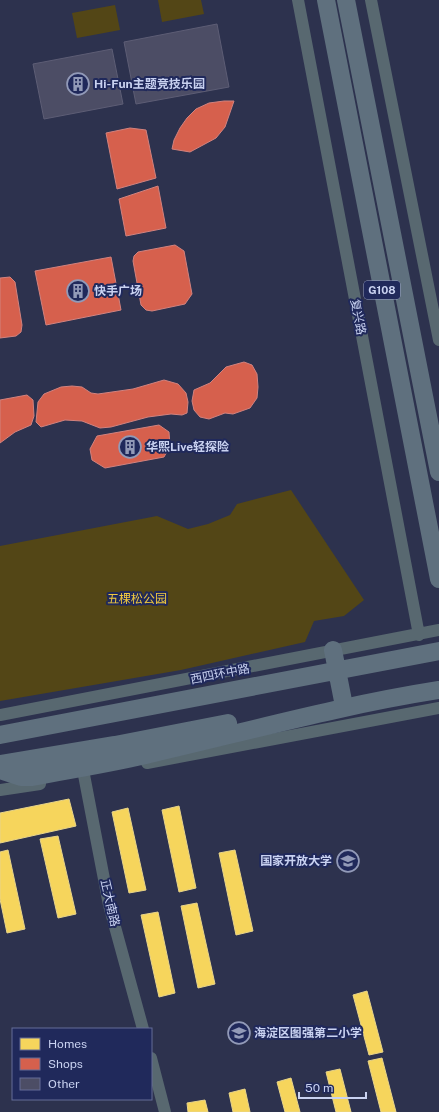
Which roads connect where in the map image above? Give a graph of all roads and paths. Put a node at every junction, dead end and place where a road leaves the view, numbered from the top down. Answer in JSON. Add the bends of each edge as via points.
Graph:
{"nodes":[{"id":1,"x":298,"y":0,"type":"edge"},
{"id":2,"x":326,"y":0,"type":"edge"},
{"id":3,"x":346,"y":0,"type":"edge"},
{"id":4,"x":371,"y":0,"type":"edge"},
{"id":5,"x":439,"y":340,"type":"edge"},
{"id":6,"x":439,"y":472,"type":"edge"},
{"id":7,"x":439,"y":579,"type":"edge"},
{"id":8,"x":439,"y":630,"type":"edge"},
{"id":9,"x":419,"y":635,"type":"junction"},
{"id":10,"x":333,"y":650,"type":"junction"},
{"id":11,"x":439,"y":651,"type":"edge"},
{"id":12,"x":439,"y":681,"type":"edge"},
{"id":13,"x":439,"y":690,"type":"edge"},
{"id":14,"x":344,"y":706,"type":"junction"},
{"id":15,"x":439,"y":708,"type":"edge"},
{"id":16,"x":0,"y":715,"type":"edge"},
{"id":17,"x":0,"y":735,"type":"edge"},
{"id":18,"x":0,"y":764,"type":"edge"},
{"id":19,"x":0,"y":770,"type":"edge"},
{"id":20,"x":84,"y":775,"type":"junction"},
{"id":21,"x":0,"y":790,"type":"edge"},
{"id":22,"x":143,"y":1028,"type":"edge"},
{"id":23,"x":152,"y":1062,"type":"edge"},
{"id":24,"x":165,"y":1112,"type":"edge"}],
"edges":[{"from":1,"to":9,"type":"street","name":"复兴路"},
{"from":2,"to":7,"type":"highway","number":"G108"},
{"from":3,"to":6,"type":"highway","number":"G108"},
{"from":4,"to":5,"type":"street"},
{"from":8,"to":9,"type":"street","name":"西四环中路"},
{"from":9,"to":10,"type":"street","name":"西四环中路"},
{"from":10,"to":14,"type":"highway"},
{"from":10,"to":16,"type":"street","name":"西四环中路"},
{"from":11,"to":17,"type":"highway","name":"西四环中路"},
{"from":12,"to":18,"type":"highway","via":[[116,745]]},
{"from":13,"to":14,"type":"highway"},
{"from":14,"to":19,"type":"highway","via":[[153,753],[32,777],[21,777]]},
{"from":15,"to":20,"type":"street"},
{"from":20,"to":21,"type":"street"},
{"from":20,"to":22,"type":"street","name":"正大南路","via":[[109,905]]},
{"from":23,"to":24,"type":"street"}]}
